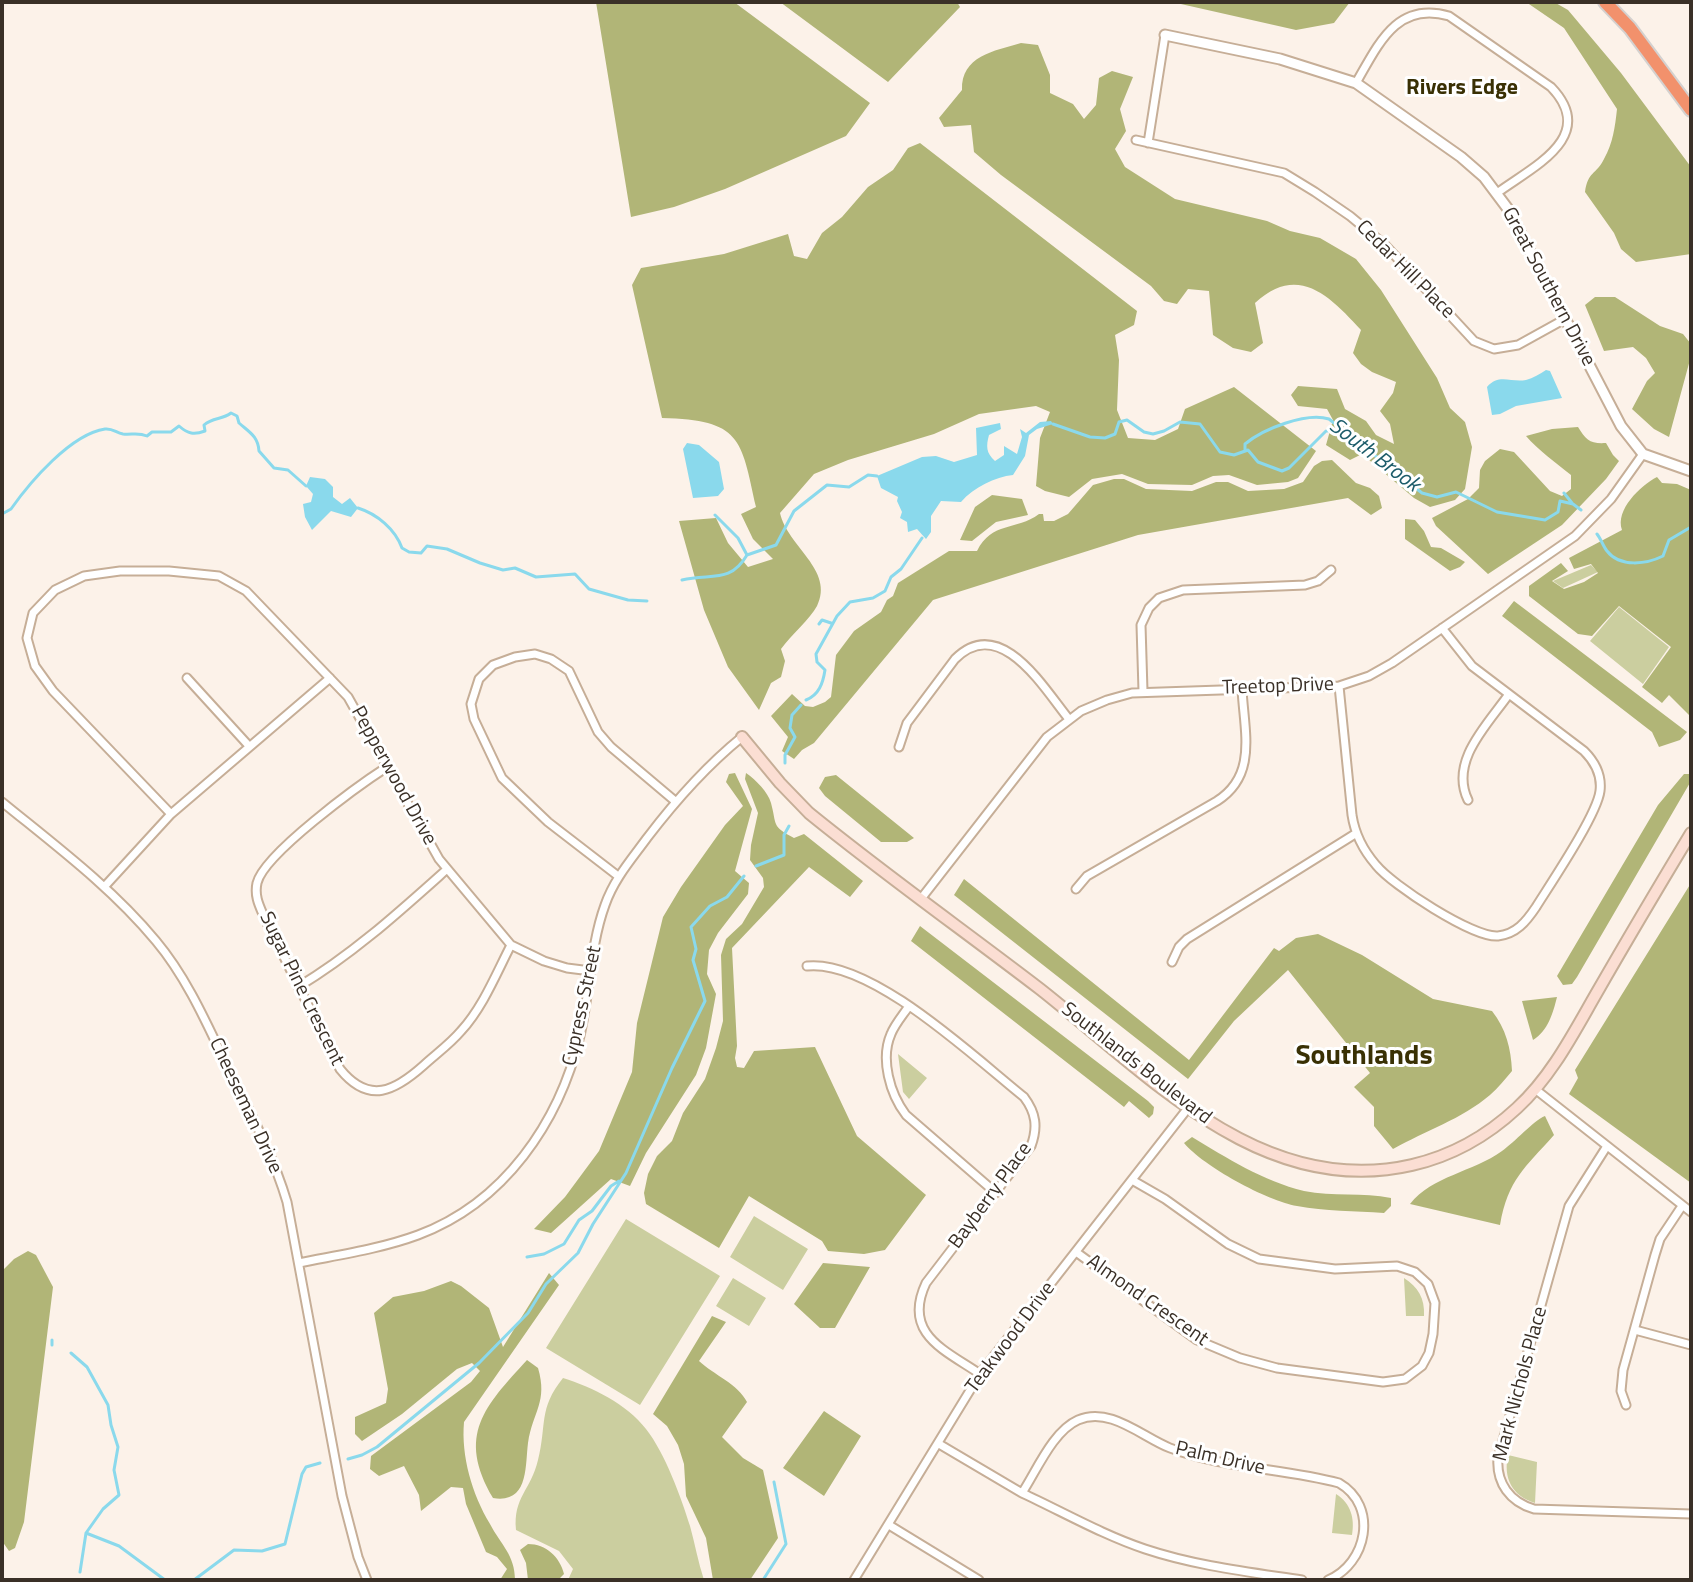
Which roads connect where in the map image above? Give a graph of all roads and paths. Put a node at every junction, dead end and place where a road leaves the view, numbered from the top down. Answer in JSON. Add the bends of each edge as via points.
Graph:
{"nodes":[{"id":1,"x":1605,"y":2,"type":"edge"},
{"id":2,"x":1165,"y":35,"type":"joint"},
{"id":3,"x":1356,"y":83,"type":"junction"},
{"id":4,"x":1691,"y":110,"type":"edge"},
{"id":5,"x":1136,"y":140,"type":"dead end"},
{"id":6,"x":1148,"y":143,"type":"junction"},
{"id":7,"x":1497,"y":193,"type":"junction"},
{"id":8,"x":1565,"y":319,"type":"junction"},
{"id":9,"x":1643,"y":454,"type":"junction"},
{"id":10,"x":1691,"y":471,"type":"edge"},
{"id":11,"x":1331,"y":570,"type":"dead end"},
{"id":12,"x":1442,"y":628,"type":"junction"},
{"id":13,"x":187,"y":678,"type":"dead end"},
{"id":14,"x":330,"y":678,"type":"junction"},
{"id":15,"x":1339,"y":686,"type":"junction"},
{"id":16,"x":1242,"y":689,"type":"junction"},
{"id":17,"x":1143,"y":691,"type":"junction"},
{"id":18,"x":1509,"y":694,"type":"junction"},
{"id":19,"x":1068,"y":718,"type":"junction"},
{"id":20,"x":742,"y":737,"type":"joint"},
{"id":21,"x":249,"y":746,"type":"junction"},
{"id":22,"x":899,"y":747,"type":"dead end"},
{"id":23,"x":387,"y":767,"type":"junction"},
{"id":24,"x":1468,"y":800,"type":"dead end"},
{"id":25,"x":675,"y":801,"type":"junction"},
{"id":26,"x":2,"y":802,"type":"edge"},
{"id":27,"x":171,"y":814,"type":"junction"},
{"id":28,"x":1691,"y":833,"type":"edge"},
{"id":29,"x":1355,"y":834,"type":"junction"},
{"id":30,"x":446,"y":870,"type":"junction"},
{"id":31,"x":618,"y":876,"type":"junction"},
{"id":32,"x":105,"y":886,"type":"junction"},
{"id":33,"x":1076,"y":889,"type":"dead end"},
{"id":34,"x":920,"y":900,"type":"junction"},
{"id":35,"x":511,"y":945,"type":"junction"},
{"id":36,"x":1172,"y":962,"type":"dead end"},
{"id":37,"x":807,"y":966,"type":"dead end"},
{"id":38,"x":591,"y":971,"type":"junction"},
{"id":39,"x":298,"y":987,"type":"junction"},
{"id":40,"x":909,"y":1006,"type":"junction"},
{"id":41,"x":1535,"y":1089,"type":"junction"},
{"id":42,"x":1188,"y":1108,"type":"junction"},
{"id":43,"x":1607,"y":1146,"type":"junction"},
{"id":44,"x":1132,"y":1180,"type":"junction"},
{"id":45,"x":996,"y":1193,"type":"junction"},
{"id":46,"x":1682,"y":1206,"type":"junction"},
{"id":47,"x":1691,"y":1212,"type":"edge"},
{"id":48,"x":1076,"y":1252,"type":"junction"},
{"id":49,"x":299,"y":1263,"type":"junction"},
{"id":50,"x":1635,"y":1330,"type":"junction"},
{"id":51,"x":1691,"y":1345,"type":"edge"},
{"id":52,"x":980,"y":1374,"type":"junction"},
{"id":53,"x":1626,"y":1405,"type":"dead end"},
{"id":54,"x":939,"y":1444,"type":"junction"},
{"id":55,"x":1022,"y":1493,"type":"junction"},
{"id":56,"x":1691,"y":1514,"type":"edge"},
{"id":57,"x":889,"y":1525,"type":"junction"},
{"id":58,"x":975,"y":1579,"type":"edge"},
{"id":59,"x":367,"y":1580,"type":"edge"},
{"id":60,"x":854,"y":1580,"type":"edge"},
{"id":61,"x":1302,"y":1580,"type":"edge"},
{"id":62,"x":1328,"y":1580,"type":"edge"}],
"edges":[{"from":1,"to":4,"type":"highway"},
{"from":2,"to":3,"type":"street","name":"Great Southern Drive","via":[[1280,59]]},
{"from":2,"to":6,"type":"street"},
{"from":3,"to":7,"type":"street","name":"Great Southern Drive","via":[[1461,157]]},
{"from":3,"to":7,"type":"street","via":[[1393,27],[1410,14],[1432,11],[1449,16],[1551,87],[1566,111],[1562,144]]},
{"from":5,"to":6,"type":"street","name":"Cedar Hill Place"},
{"from":6,"to":8,"type":"street","name":"Cedar Hill Place","via":[[1284,173],[1304,185],[1385,245],[1474,341],[1494,349],[1518,345]]},
{"from":7,"to":8,"type":"street","name":"Great Southern Drive"},
{"from":8,"to":9,"type":"street","name":"Great Southern Drive","via":[[1613,413]]},
{"from":9,"to":10,"type":"street"},
{"from":9,"to":12,"type":"street","name":"Treetop Drive","via":[[1583,529]]},
{"from":11,"to":17,"type":"street","via":[[1305,585],[1183,590],[1159,598],[1141,625]]},
{"from":12,"to":15,"type":"street","name":"Treetop Drive","via":[[1369,676]]},
{"from":12,"to":18,"type":"street","via":[[1464,658]]},
{"from":13,"to":21,"type":"street"},
{"from":14,"to":21,"type":"street"},
{"from":14,"to":23,"type":"street","name":"Pepperwood Drive","via":[[348,697]]},
{"from":14,"to":27,"type":"street","name":"Pepperwood Drive","via":[[246,591],[219,576],[120,571],[84,576],[55,590],[33,613],[27,638],[35,666]]},
{"from":15,"to":16,"type":"street","name":"Treetop Drive"},
{"from":15,"to":29,"type":"street"},
{"from":16,"to":17,"type":"street","name":"Treetop Drive"},
{"from":16,"to":33,"type":"street","via":[[1245,763],[1237,786],[1091,874]]},
{"from":17,"to":19,"type":"street","name":"Treetop Drive"},
{"from":18,"to":24,"type":"street","via":[[1462,768]]},
{"from":18,"to":29,"type":"street","via":[[1584,751],[1600,782],[1590,815],[1521,926],[1497,936],[1459,923],[1388,878]]},
{"from":19,"to":22,"type":"street","via":[[1014,654],[979,646],[955,659],[909,719]]},
{"from":19,"to":34,"type":"street","name":"Treetop Drive","via":[[1037,748]]},
{"from":20,"to":25,"type":"street","name":"Cypress Street"},
{"from":20,"to":34,"type":"main road","name":"Southlands Boulevard","via":[[809,813]]},
{"from":21,"to":27,"type":"street"},
{"from":23,"to":30,"type":"street","name":"Pepperwood Drive"},
{"from":23,"to":39,"type":"street","name":"Sugar Pine Crescent","via":[[351,791],[261,873],[256,896]]},
{"from":25,"to":31,"type":"street","name":"Cypress Street"},
{"from":25,"to":31,"type":"street","via":[[611,747],[598,732],[569,671],[551,659],[535,654],[515,657],[493,665],[479,679],[471,704],[474,719],[502,778]]},
{"from":26,"to":32,"type":"street","name":"Cheeseman Drive"},
{"from":27,"to":32,"type":"street"},
{"from":28,"to":41,"type":"main road","name":"Southlands Boulevard","via":[[1570,1040]]},
{"from":29,"to":36,"type":"street","via":[[1187,939]]},
{"from":30,"to":35,"type":"street","name":"Pepperwood Drive"},
{"from":30,"to":39,"type":"street","via":[[365,941]]},
{"from":31,"to":38,"type":"street","name":"Cypress Street","via":[[600,920]]},
{"from":32,"to":49,"type":"street","name":"Cheeseman Drive","via":[[156,941],[202,1014],[275,1164]]},
{"from":34,"to":42,"type":"main road","name":"Southlands Boulevard"},
{"from":35,"to":38,"type":"street","name":"Pepperwood Drive","via":[[544,961]]},
{"from":35,"to":39,"type":"street","name":"Sugar Pine Crescent","via":[[461,1031],[394,1088],[358,1087],[340,1069]]},
{"from":37,"to":40,"type":"street","name":"Bayberry Place","via":[[822,964],[863,979]]},
{"from":38,"to":49,"type":"street","name":"Cypress Street","via":[[578,1045],[559,1102],[529,1151],[507,1174],[463,1213],[417,1235]]},
{"from":40,"to":45,"type":"street","via":[[887,1044],[897,1103]]},
{"from":40,"to":45,"type":"street","name":"Bayberry Place","via":[[1032,1108],[1036,1132],[1031,1146]]},
{"from":41,"to":42,"type":"main road","name":"Southlands Boulevard","via":[[1497,1126],[1451,1152],[1368,1171],[1287,1161]]},
{"from":41,"to":43,"type":"street"},
{"from":42,"to":44,"type":"street","name":"Teakwood Drive"},
{"from":43,"to":46,"type":"street"},
{"from":43,"to":56,"type":"street","name":"Mark Nichols Place","via":[[1569,1206],[1498,1472],[1509,1494],[1534,1509]]},
{"from":44,"to":48,"type":"street","name":"Teakwood Drive"},
{"from":44,"to":48,"type":"street","name":"Almond Crescent","via":[[1259,1259],[1335,1269],[1397,1266],[1415,1272],[1428,1284],[1435,1303],[1433,1334],[1422,1366],[1405,1379],[1383,1382],[1240,1358],[1197,1340]]},
{"from":45,"to":52,"type":"street","name":"Bayberry Place","via":[[926,1283],[918,1314],[928,1338]]},
{"from":46,"to":47,"type":"street"},
{"from":46,"to":50,"type":"street","via":[[1660,1239]]},
{"from":48,"to":52,"type":"street","name":"Teakwood Drive"},
{"from":49,"to":59,"type":"street","name":"Cheeseman Drive","via":[[342,1496]]},
{"from":50,"to":51,"type":"street"},
{"from":50,"to":53,"type":"street","via":[[1621,1383]]},
{"from":52,"to":54,"type":"street","name":"Teakwood Drive"},
{"from":54,"to":55,"type":"street"},
{"from":54,"to":57,"type":"street","name":"Teakwood Drive"},
{"from":55,"to":61,"type":"street","via":[[1164,1555]]},
{"from":55,"to":62,"type":"street","name":"Palm Drive","via":[[1069,1425],[1103,1416],[1191,1455],[1339,1483],[1361,1508],[1362,1534],[1352,1563]]},
{"from":57,"to":58,"type":"street"},
{"from":57,"to":60,"type":"street","name":"Teakwood Drive"}]}
